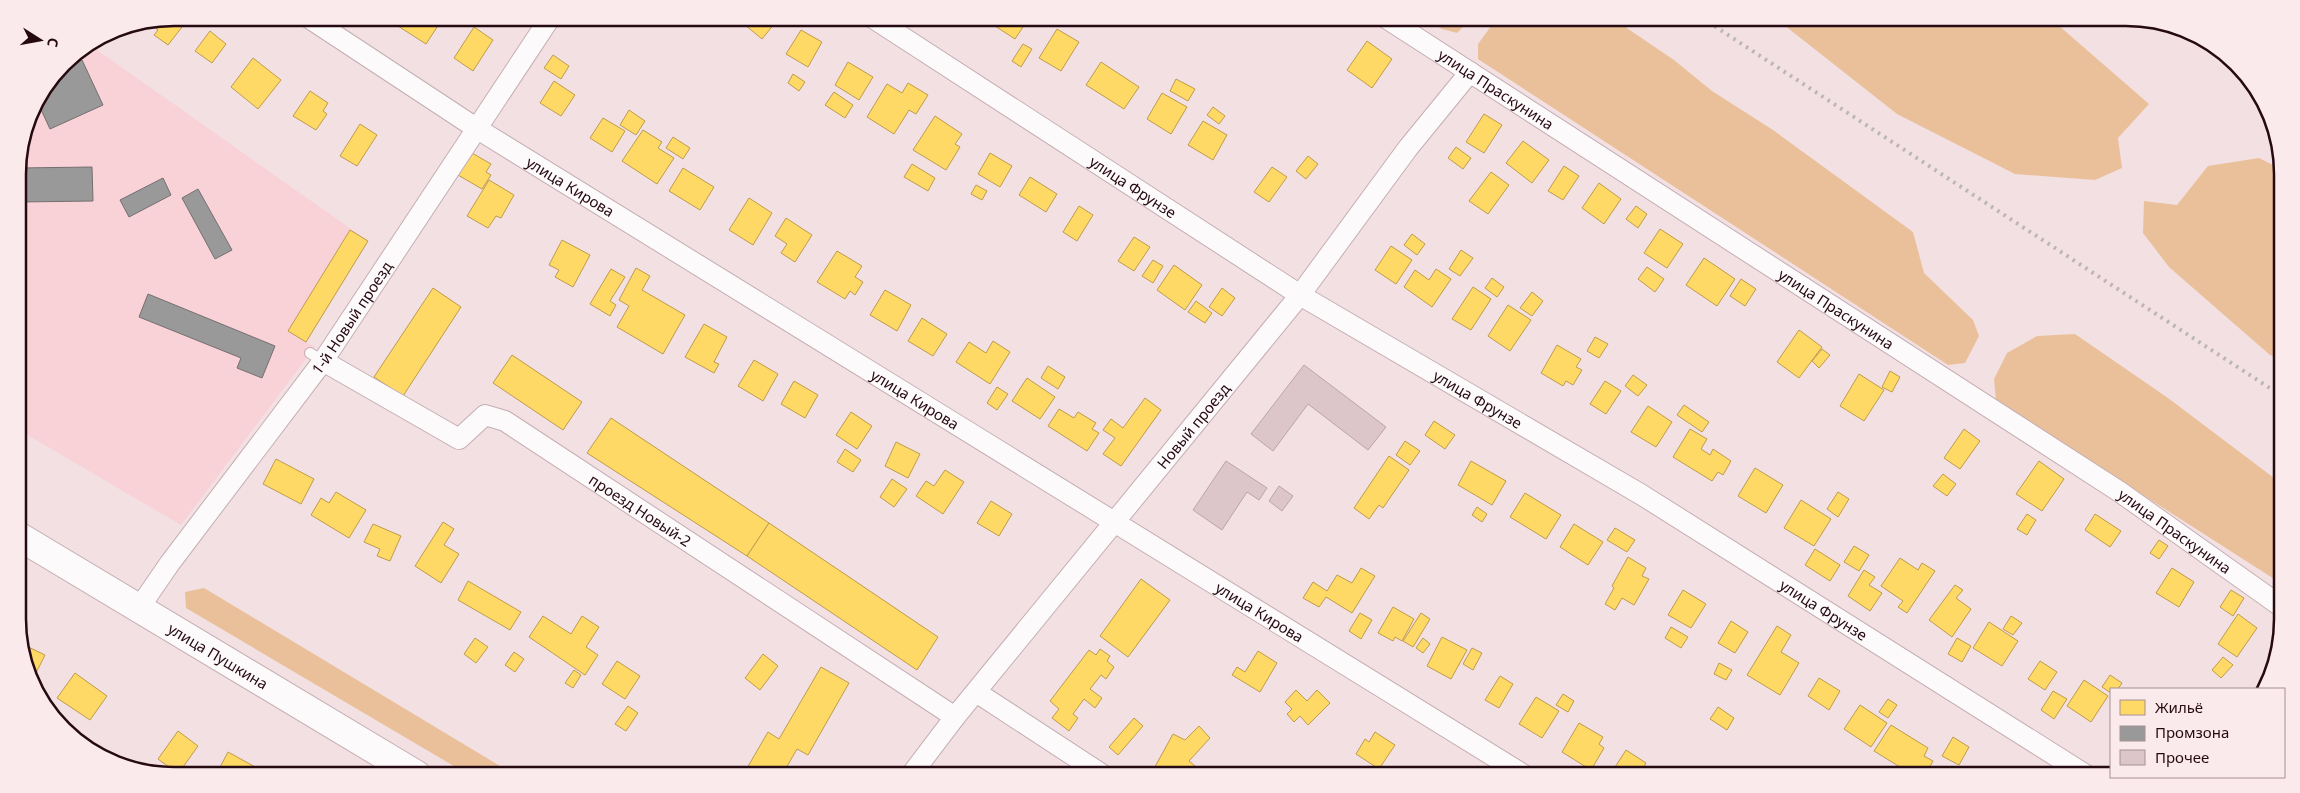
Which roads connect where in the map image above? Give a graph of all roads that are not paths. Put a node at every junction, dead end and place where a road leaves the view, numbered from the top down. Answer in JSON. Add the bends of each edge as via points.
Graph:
{"nodes":[{"id":1,"x":1399,"y":26,"type":"edge"},
{"id":2,"x":323,"y":27,"type":"edge"},
{"id":3,"x":544,"y":27,"type":"edge"},
{"id":4,"x":886,"y":27,"type":"edge"},
{"id":5,"x":1470,"y":72,"type":"junction"},
{"id":6,"x":476,"y":128,"type":"junction"},
{"id":7,"x":1300,"y":295,"type":"junction"},
{"id":8,"x":317,"y":357,"type":"junction"},
{"id":9,"x":1114,"y":520,"type":"junction"},
{"id":10,"x":26,"y":541,"type":"edge"},
{"id":11,"x":2274,"y":601,"type":"edge"},
{"id":12,"x":139,"y":608,"type":"junction"},
{"id":13,"x":976,"y":692,"type":"junction"},
{"id":14,"x":955,"y":717,"type":"junction"},
{"id":15,"x":1510,"y":766,"type":"edge"},
{"id":16,"x":2072,"y":766,"type":"edge"},
{"id":17,"x":403,"y":767,"type":"edge"},
{"id":18,"x":917,"y":767,"type":"edge"},
{"id":19,"x":1090,"y":767,"type":"edge"}],
"edges":[{"from":1,"to":5,"type":"street","name":"улица Праскунина"},
{"from":2,"to":6,"type":"street","name":"улица Кирова"},
{"from":3,"to":6,"type":"street","name":"1-й Новый проезд"},
{"from":4,"to":7,"type":"street","name":"улица Фрунзе"},
{"from":5,"to":7,"type":"street","name":"Новый проезд","via":[[1408,148]]},
{"from":5,"to":11,"type":"street","name":"улица Праскунина","via":[[2120,492]]},
{"from":6,"to":8,"type":"street","name":"1-й Новый проезд"},
{"from":6,"to":9,"type":"street","name":"улица Кирова"},
{"from":7,"to":9,"type":"street","name":"Новый проезд"},
{"from":7,"to":16,"type":"street","name":"улица Фрунзе","via":[[1642,495]]},
{"from":8,"to":12,"type":"street","name":"1-й Новый проезд"},
{"from":8,"to":14,"type":"street","name":"проезд Новый-2","via":[[459,439],[485,415],[505,421]]},
{"from":9,"to":13,"type":"street","name":"Новый проезд"},
{"from":9,"to":15,"type":"street","name":"улица Кирова"},
{"from":10,"to":12,"type":"main road","name":"улица Пушкина"},
{"from":12,"to":17,"type":"main road","name":"улица Пушкина"},
{"from":13,"to":14,"type":"street","name":"Новый проезд"},
{"from":13,"to":19,"type":"street"},
{"from":14,"to":18,"type":"street","name":"Новый проезд"}]}
